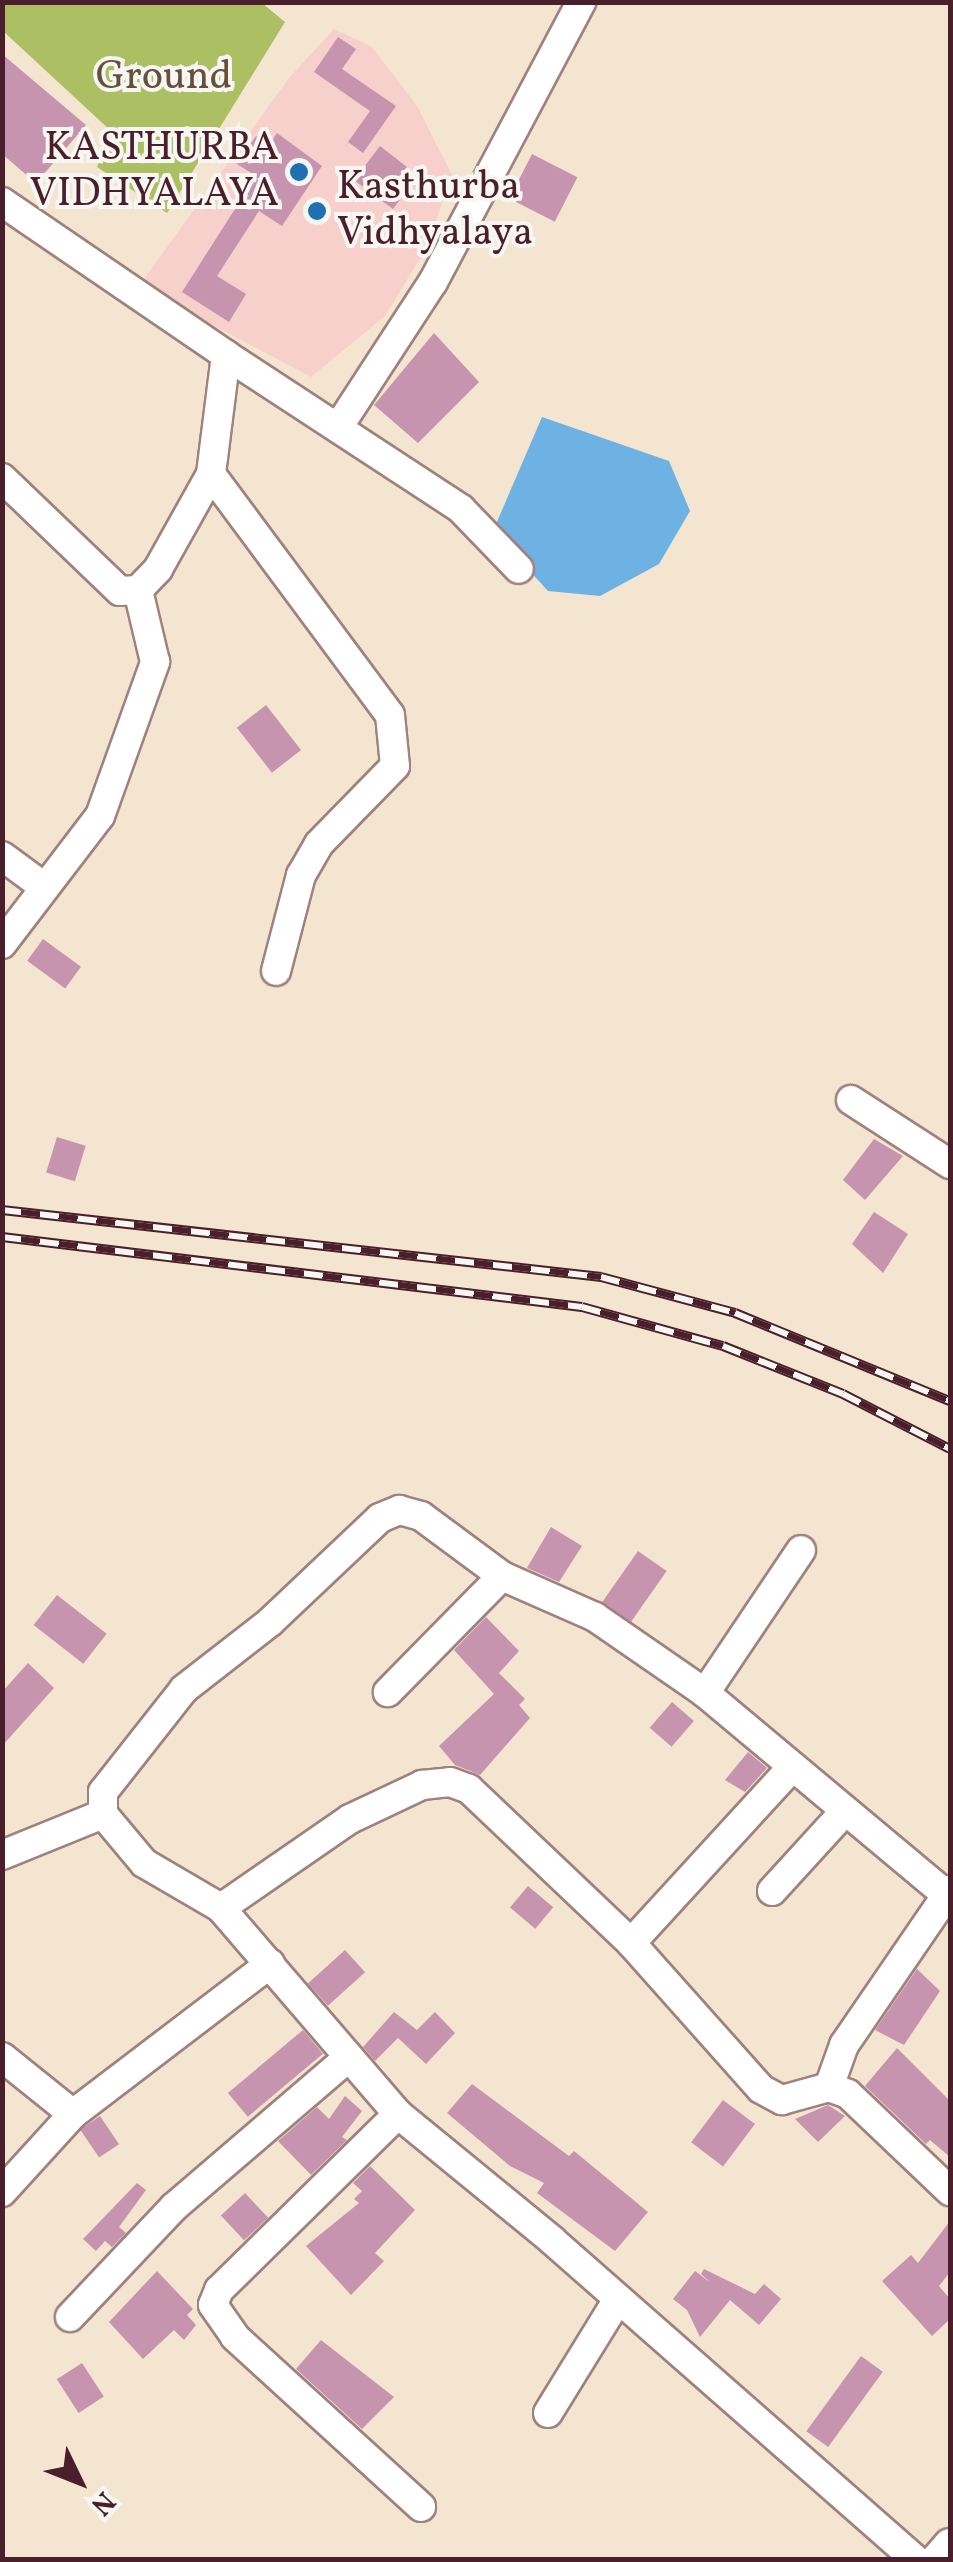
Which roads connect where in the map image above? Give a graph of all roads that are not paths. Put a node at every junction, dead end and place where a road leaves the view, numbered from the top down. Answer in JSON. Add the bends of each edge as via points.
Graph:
{"nodes":[{"id":1,"x":582,"y":2,"type":"edge"},
{"id":2,"x":2,"y":202,"type":"edge"},
{"id":3,"x":226,"y":355,"type":"junction"},
{"id":4,"x":339,"y":426,"type":"junction"},
{"id":5,"x":211,"y":474,"type":"junction"},
{"id":6,"x":2,"y":478,"type":"edge"},
{"id":7,"x":519,"y":569,"type":"dead end"},
{"id":8,"x":138,"y":590,"type":"junction"},
{"id":9,"x":2,"y":856,"type":"edge"},
{"id":10,"x":44,"y":888,"type":"junction"},
{"id":11,"x":2,"y":944,"type":"edge"},
{"id":12,"x":276,"y":971,"type":"dead end"},
{"id":13,"x":851,"y":1100,"type":"dead end"},
{"id":14,"x":950,"y":1164,"type":"edge"},
{"id":15,"x":801,"y":1550,"type":"dead end"},
{"id":16,"x":502,"y":1576,"type":"junction"},
{"id":17,"x":388,"y":1692,"type":"dead end"},
{"id":18,"x":705,"y":1693,"type":"junction"},
{"id":19,"x":792,"y":1767,"type":"junction"},
{"id":20,"x":846,"y":1812,"type":"junction"},
{"id":21,"x":103,"y":1814,"type":"junction"},
{"id":22,"x":2,"y":1855,"type":"edge"},
{"id":23,"x":772,"y":1891,"type":"dead end"},
{"id":24,"x":948,"y":1892,"type":"edge"},
{"id":25,"x":221,"y":1908,"type":"junction"},
{"id":26,"x":630,"y":1943,"type":"junction"},
{"id":27,"x":270,"y":1964,"type":"junction"},
{"id":28,"x":2,"y":2057,"type":"edge"},
{"id":29,"x":349,"y":2058,"type":"junction"},
{"id":30,"x":829,"y":2086,"type":"junction"},
{"id":31,"x":74,"y":2114,"type":"junction"},
{"id":32,"x":398,"y":2114,"type":"junction"},
{"id":33,"x":950,"y":2191,"type":"edge"},
{"id":34,"x":2,"y":2192,"type":"edge"},
{"id":35,"x":618,"y":2299,"type":"junction"},
{"id":36,"x":70,"y":2317,"type":"dead end"},
{"id":37,"x":548,"y":2413,"type":"dead end"},
{"id":38,"x":420,"y":2506,"type":"dead end"},
{"id":39,"x":950,"y":2545,"type":"edge"},
{"id":40,"x":916,"y":2560,"type":"edge"},
{"id":41,"x":937,"y":2560,"type":"edge"}],
"edges":[{"from":1,"to":4,"type":"street","via":[[433,282]]},
{"from":2,"to":3,"type":"street"},
{"from":3,"to":4,"type":"street"},
{"from":3,"to":5,"type":"street"},
{"from":4,"to":7,"type":"street","via":[[461,509]]},
{"from":5,"to":8,"type":"street","via":[[158,568]]},
{"from":5,"to":12,"type":"street","via":[[390,715],[396,740],[395,766],[318,844],[301,875]]},
{"from":6,"to":8,"type":"street","via":[[120,591]]},
{"from":8,"to":10,"type":"street","via":[[154,662],[100,816]]},
{"from":9,"to":10,"type":"street"},
{"from":10,"to":11,"type":"street"},
{"from":13,"to":14,"type":"street"},
{"from":15,"to":18,"type":"street"},
{"from":16,"to":17,"type":"street"},
{"from":16,"to":18,"type":"street","via":[[595,1617]]},
{"from":16,"to":21,"type":"street","via":[[422,1516],[399,1510],[380,1518],[270,1622],[184,1689],[112,1772]]},
{"from":18,"to":19,"type":"street"},
{"from":19,"to":20,"type":"street"},
{"from":19,"to":26,"type":"street"},
{"from":20,"to":23,"type":"street"},
{"from":20,"to":24,"type":"street"},
{"from":21,"to":22,"type":"street"},
{"from":21,"to":25,"type":"street","via":[[144,1864]]},
{"from":24,"to":30,"type":"street","via":[[844,2045]]},
{"from":25,"to":26,"type":"street","via":[[350,1819],[422,1785],[450,1782],[493,1810]]},
{"from":25,"to":27,"type":"street"},
{"from":26,"to":30,"type":"street","via":[[760,2089],[782,2100]]},
{"from":27,"to":29,"type":"street"},
{"from":27,"to":31,"type":"street"},
{"from":28,"to":31,"type":"street"},
{"from":29,"to":32,"type":"street"},
{"from":29,"to":36,"type":"street","via":[[174,2207]]},
{"from":30,"to":33,"type":"street","via":[[879,2119]]},
{"from":31,"to":34,"type":"street"},
{"from":32,"to":35,"type":"street"},
{"from":32,"to":38,"type":"street","via":[[219,2290],[213,2305],[235,2337]]},
{"from":35,"to":37,"type":"street"},
{"from":35,"to":40,"type":"street"},
{"from":39,"to":41,"type":"street"}]}
